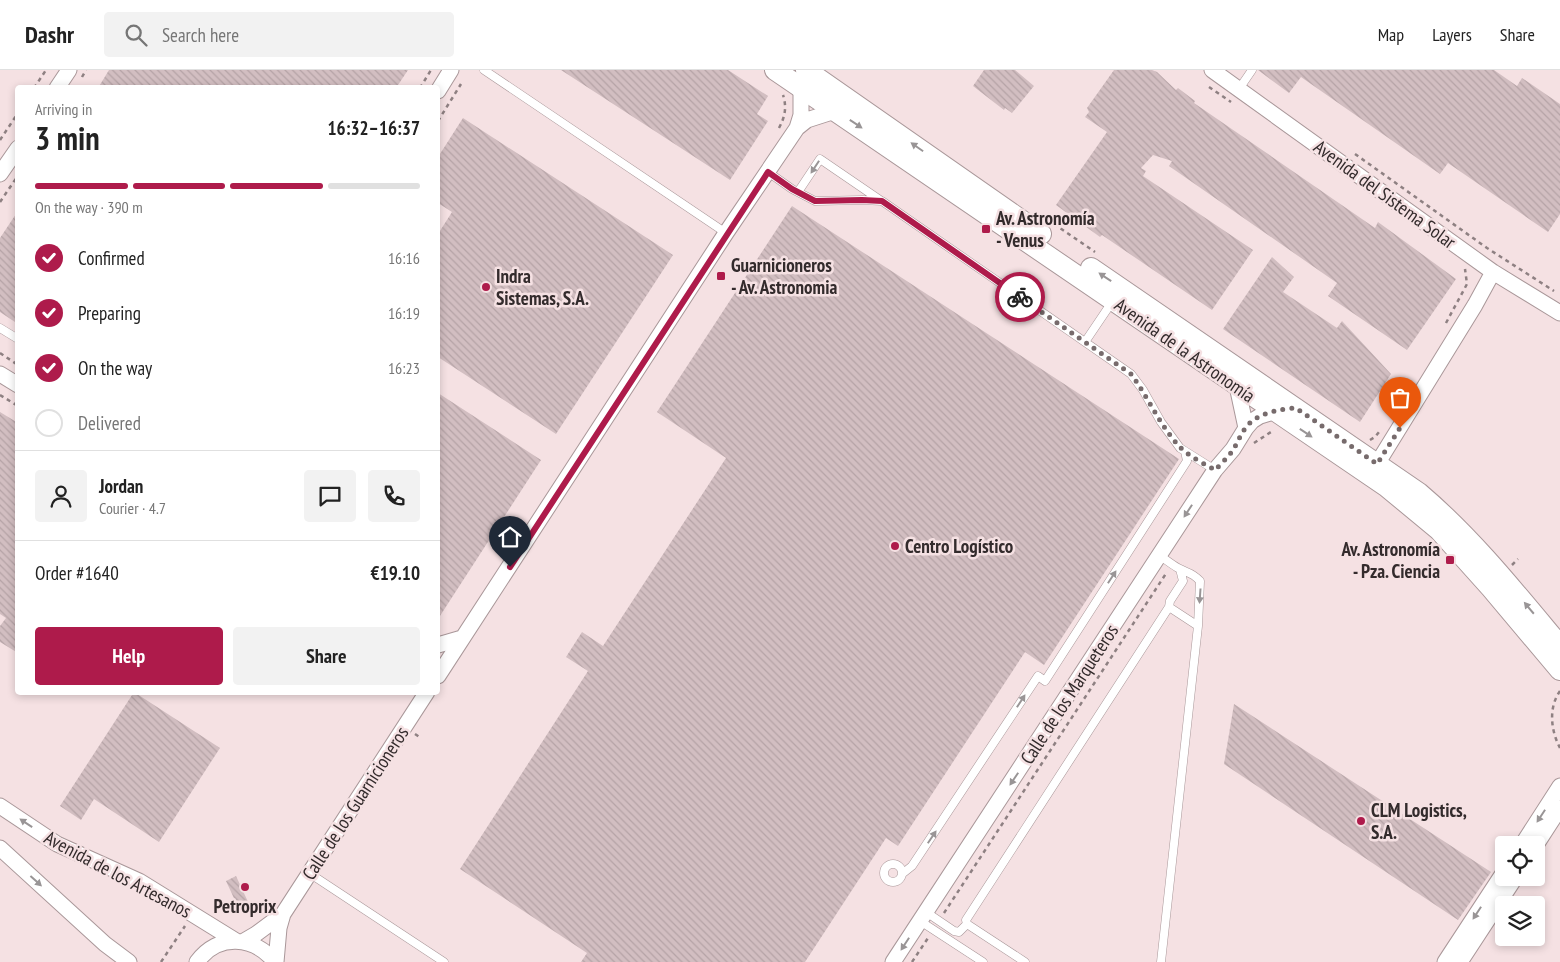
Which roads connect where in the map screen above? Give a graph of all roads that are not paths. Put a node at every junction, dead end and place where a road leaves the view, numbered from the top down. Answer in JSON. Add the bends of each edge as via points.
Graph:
{"nodes":[{"id":1,"x":69,"y":70,"type":"edge"},
{"id":2,"x":451,"y":70,"type":"edge"},
{"id":3,"x":484,"y":70,"type":"edge"},
{"id":4,"x":775,"y":70,"type":"edge"},
{"id":5,"x":1212,"y":70,"type":"edge"},
{"id":6,"x":1252,"y":70,"type":"edge"},
{"id":7,"x":797,"y":79,"type":"edge"},
{"id":8,"x":60,"y":85,"type":"edge"},
{"id":9,"x":440,"y":88,"type":"edge"},
{"id":10,"x":1238,"y":89,"type":"junction"},
{"id":11,"x":835,"y":110,"type":"junction"},
{"id":12,"x":797,"y":128,"type":"junction"},
{"id":13,"x":15,"y":152,"type":"edge"},
{"id":14,"x":768,"y":172,"type":"junction"},
{"id":15,"x":0,"y":174,"type":"edge"},
{"id":16,"x":798,"y":192,"type":"junction"},
{"id":17,"x":882,"y":201,"type":"junction"},
{"id":18,"x":726,"y":233,"type":"junction"},
{"id":19,"x":1493,"y":272,"type":"junction"},
{"id":20,"x":1114,"y":300,"type":"junction"},
{"id":21,"x":1560,"y":313,"type":"edge"},
{"id":22,"x":0,"y":328,"type":"edge"},
{"id":23,"x":15,"y":337,"type":"edge"},
{"id":24,"x":1085,"y":342,"type":"junction"},
{"id":25,"x":0,"y":374,"type":"edge"},
{"id":26,"x":15,"y":383,"type":"edge"},
{"id":27,"x":1237,"y":386,"type":"junction"},
{"id":28,"x":1296,"y":408,"type":"junction"},
{"id":29,"x":1276,"y":420,"type":"junction"},
{"id":30,"x":1246,"y":428,"type":"junction"},
{"id":31,"x":1185,"y":451,"type":"junction"},
{"id":32,"x":1342,"y":457,"type":"junction"},
{"id":33,"x":1377,"y":464,"type":"junction"},
{"id":34,"x":1215,"y":470,"type":"junction"},
{"id":35,"x":1387,"y":487,"type":"junction"},
{"id":36,"x":1166,"y":560,"type":"junction"},
{"id":37,"x":1180,"y":569,"type":"junction"},
{"id":38,"x":1169,"y":607,"type":"junction"},
{"id":39,"x":1198,"y":626,"type":"junction"},
{"id":40,"x":462,"y":638,"type":"junction"},
{"id":41,"x":440,"y":645,"type":"edge"},
{"id":42,"x":1560,"y":646,"type":"edge"},
{"id":43,"x":1560,"y":670,"type":"edge"},
{"id":44,"x":440,"y":673,"type":"edge"},
{"id":45,"x":425,"y":695,"type":"edge"},
{"id":46,"x":1560,"y":786,"type":"edge"},
{"id":47,"x":0,"y":806,"type":"edge"},
{"id":48,"x":1560,"y":808,"type":"edge"},
{"id":49,"x":1528,"y":836,"type":"edge"},
{"id":50,"x":1542,"y":836,"type":"edge"},
{"id":51,"x":0,"y":848,"type":"edge"},
{"id":52,"x":309,"y":874,"type":"junction"},
{"id":53,"x":902,"y":874,"type":"dead end"},
{"id":54,"x":1495,"y":886,"type":"edge"},
{"id":55,"x":1510,"y":886,"type":"edge"},
{"id":56,"x":283,"y":914,"type":"junction"},
{"id":57,"x":923,"y":916,"type":"junction"},
{"id":58,"x":967,"y":924,"type":"junction"},
{"id":59,"x":240,"y":941,"type":"junction"},
{"id":60,"x":124,"y":960,"type":"edge"},
{"id":61,"x":197,"y":962,"type":"edge"},
{"id":62,"x":276,"y":962,"type":"edge"},
{"id":63,"x":444,"y":962,"type":"edge"},
{"id":64,"x":893,"y":962,"type":"edge"},
{"id":65,"x":983,"y":962,"type":"edge"},
{"id":66,"x":1025,"y":962,"type":"edge"},
{"id":67,"x":1160,"y":962,"type":"edge"},
{"id":68,"x":1445,"y":962,"type":"edge"},
{"id":69,"x":1460,"y":962,"type":"edge"}],
"edges":[{"from":1,"to":8,"type":"street"},
{"from":2,"to":9,"type":"street"},
{"from":3,"to":18,"type":"lane"},
{"from":4,"to":7,"type":"street","name":"Avenida de la Astronomía"},
{"from":5,"to":10,"type":"street","name":"Avenida del Sistema Solar"},
{"from":6,"to":10,"type":"lane"},
{"from":7,"to":11,"type":"street","name":"Avenida de la Astronomía"},
{"from":7,"to":12,"type":"street","via":[[801,115]]},
{"from":28,"to":7,"type":"street","name":"Avenida de la Astronomía","one_way":true,"via":[[1051,241]]},
{"from":10,"to":19,"type":"street","name":"Avenida del Sistema Solar"},
{"from":11,"to":12,"type":"street","via":[[807,120]]},
{"from":11,"to":20,"type":"street","name":"Avenida de la Astronomía","one_way":true},
{"from":12,"to":14,"type":"street"},
{"from":13,"to":15,"type":"street"},
{"from":14,"to":16,"type":"lane"},
{"from":14,"to":18,"type":"street"},
{"from":16,"to":17,"type":"lane","via":[[815,201]]},
{"from":17,"to":16,"type":"lane","one_way":true,"via":[[820,159]]},
{"from":17,"to":24,"type":"lane"},
{"from":18,"to":40,"type":"street"},
{"from":19,"to":21,"type":"street","name":"Avenida del Sistema Solar"},
{"from":19,"to":33,"type":"street"},
{"from":20,"to":24,"type":"lane"},
{"from":20,"to":27,"type":"street","name":"Avenida de la Astronomía"},
{"from":22,"to":23,"type":"lane"},
{"from":24,"to":31,"type":"lane","via":[[1131,374],[1144,390],[1161,422]]},
{"from":25,"to":26,"type":"street"},
{"from":27,"to":29,"type":"street","name":"Avenida de la Astronomía"},
{"from":27,"to":30,"type":"street"},
{"from":28,"to":29,"type":"street","name":"Calle de los Marqueteros"},
{"from":28,"to":33,"type":"street","name":"Avenida de la Astronomía"},
{"from":29,"to":30,"type":"street","name":"Calle de los Marqueteros","via":[[1260,416]]},
{"from":29,"to":32,"type":"street","name":"Avenida de la Astronomía","one_way":true},
{"from":30,"to":34,"type":"street","name":"Calle de los Marqueteros"},
{"from":31,"to":34,"type":"lane"},
{"from":53,"to":31,"type":"lane","one_way":true,"via":[[912,866],[1038,676],[1045,681],[1187,460]]},
{"from":32,"to":33,"type":"street","via":[[1364,466]]},
{"from":32,"to":35,"type":"street","name":"Avenida de la Astronomía"},
{"from":33,"to":35,"type":"street","via":[[1377,472]]},
{"from":42,"to":33,"type":"street","name":"Avenida de la Astronomía","one_way":true,"via":[[1472,541],[1419,493]]},
{"from":34,"to":36,"type":"street","name":"Calle de los Marqueteros","one_way":true},
{"from":35,"to":43,"type":"street","name":"Avenida de la Astronomía","via":[[1439,530]]},
{"from":36,"to":37,"type":"lane"},
{"from":36,"to":57,"type":"street","name":"Calle de los Marqueteros","one_way":true},
{"from":37,"to":38,"type":"lane","via":[[1183,581]]},
{"from":37,"to":39,"type":"lane","one_way":true,"via":[[1200,581]]},
{"from":38,"to":39,"type":"lane"},
{"from":38,"to":58,"type":"lane","via":[[971,912]]},
{"from":39,"to":67,"type":"lane"},
{"from":40,"to":41,"type":"street"},
{"from":40,"to":44,"type":"street"},
{"from":45,"to":52,"type":"street","name":"Calle de los Guarnicioneros"},
{"from":46,"to":49,"type":"street","one_way":true},
{"from":59,"to":47,"type":"street","name":"Avenida de los Artesanos","one_way":true,"via":[[139,882],[57,844]]},
{"from":48,"to":50,"type":"street"},
{"from":51,"to":60,"type":"street","one_way":true},
{"from":52,"to":56,"type":"street","name":"Calle de los Guarnicioneros"},
{"from":52,"to":63,"type":"lane"},
{"from":54,"to":68,"type":"street","one_way":true},
{"from":55,"to":69,"type":"street"},
{"from":56,"to":59,"type":"street","name":"Calle de los Guarnicioneros","via":[[256,934]]},
{"from":56,"to":62,"type":"street","name":"Calle de los Guarnicioneros","via":[[276,944]]},
{"from":57,"to":58,"type":"lane","via":[[959,932]]},
{"from":57,"to":64,"type":"street","name":"Calle de los Marqueteros","one_way":true},
{"from":57,"to":65,"type":"lane","via":[[934,929]]},
{"from":58,"to":66,"type":"lane"},
{"from":59,"to":61,"type":"street","name":"Calle de los Guarnicioneros","via":[[215,946]]},
{"from":59,"to":62,"type":"street","name":"Avenida de los Artesanos","via":[[255,945]]}]}
